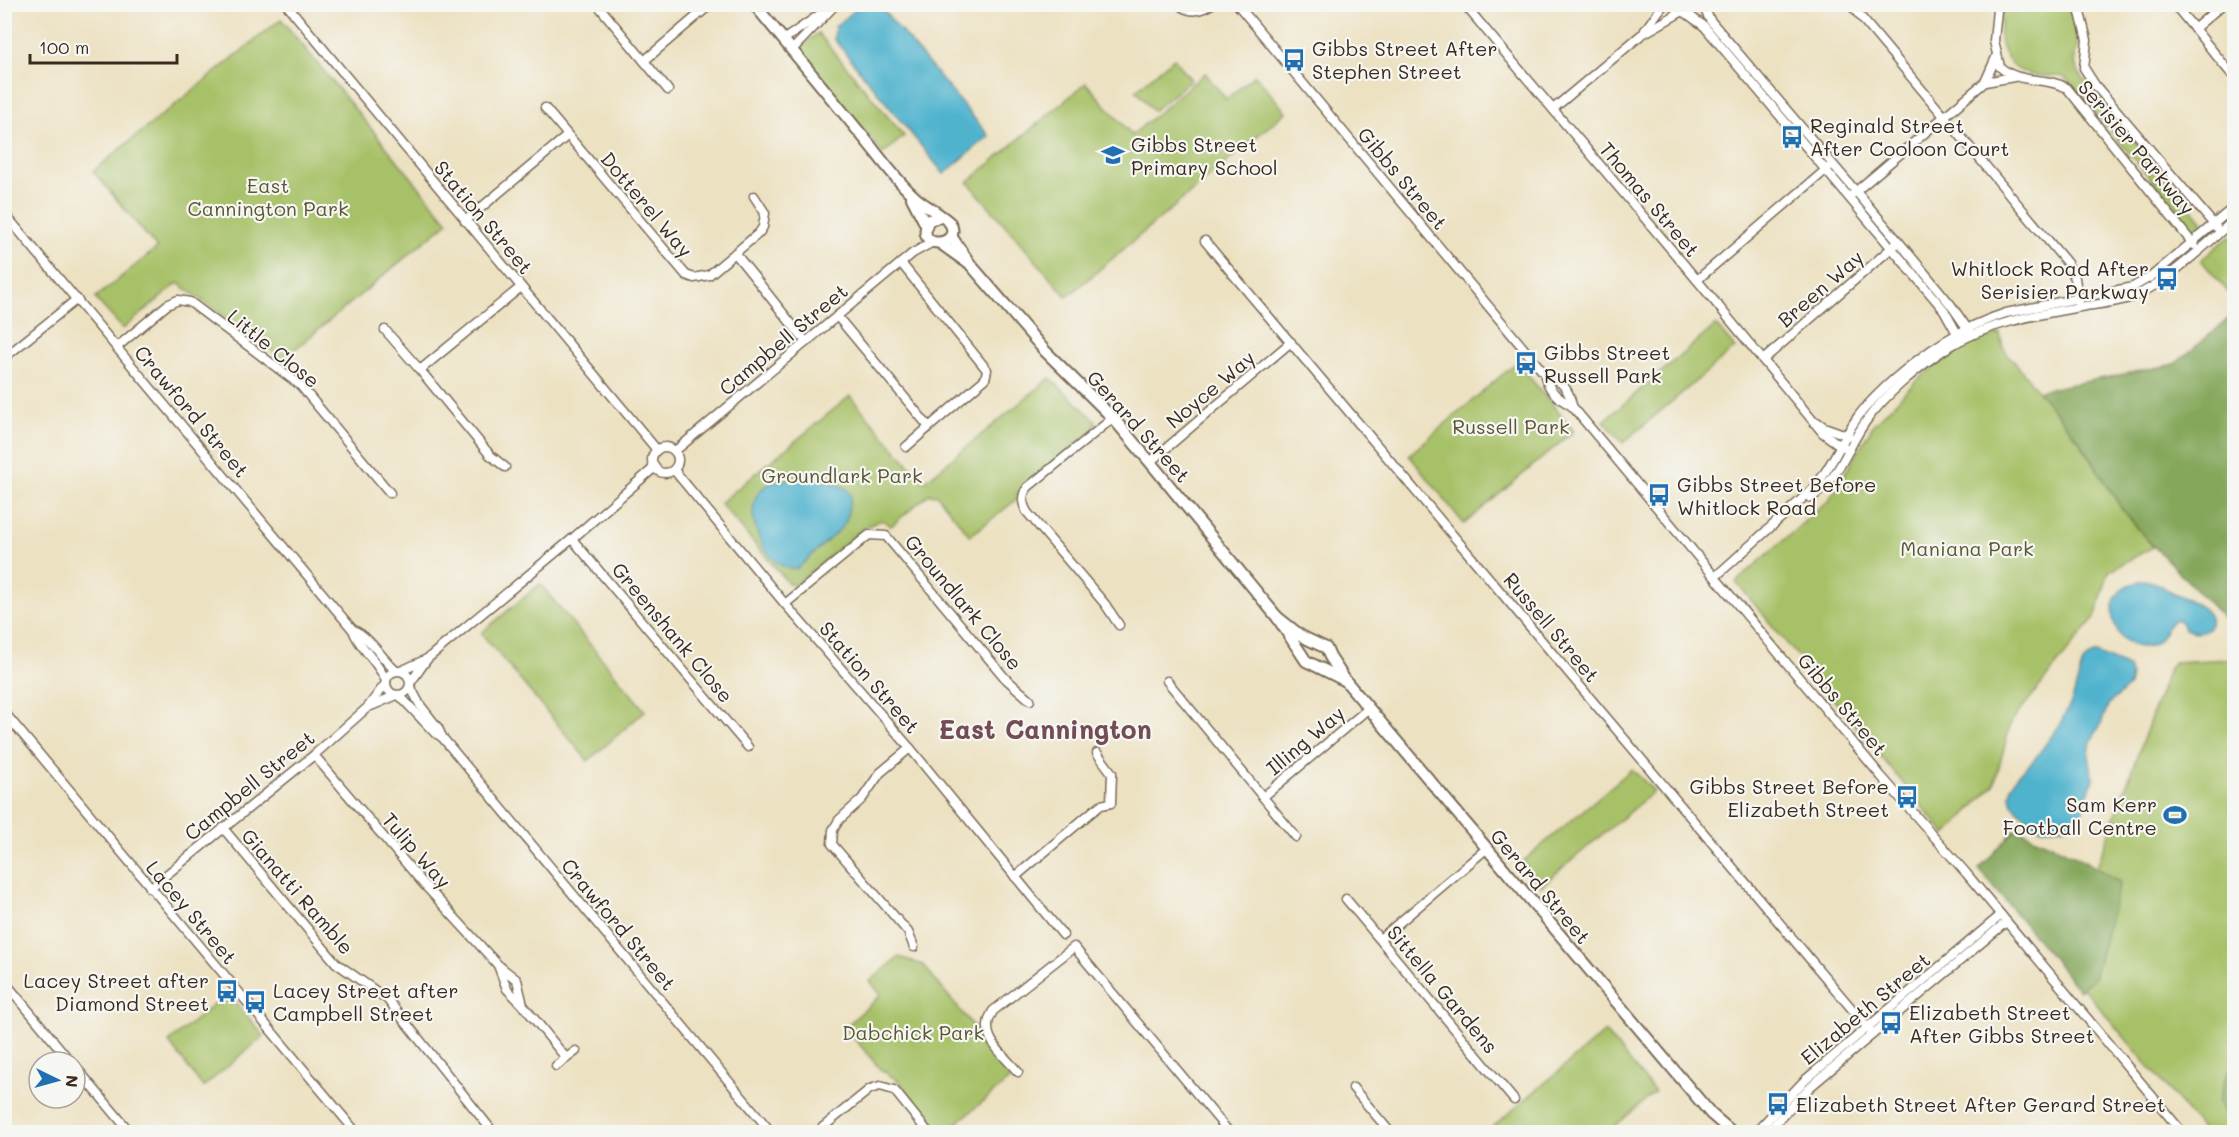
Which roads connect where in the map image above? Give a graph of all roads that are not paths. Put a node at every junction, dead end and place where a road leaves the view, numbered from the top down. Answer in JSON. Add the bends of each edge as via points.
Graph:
{"nodes":[{"id":1,"x":286,"y":4,"type":"edge"},
{"id":2,"x":597,"y":4,"type":"edge"},
{"id":3,"x":711,"y":4,"type":"edge"},
{"id":4,"x":754,"y":4,"type":"edge"},
{"id":5,"x":1178,"y":4,"type":"edge"},
{"id":6,"x":1212,"y":4,"type":"edge"},
{"id":7,"x":1237,"y":4,"type":"edge"},
{"id":8,"x":1464,"y":4,"type":"edge"},
{"id":9,"x":1664,"y":4,"type":"edge"},
{"id":10,"x":1671,"y":4,"type":"edge"},
{"id":11,"x":1700,"y":4,"type":"edge"},
{"id":12,"x":1850,"y":4,"type":"edge"},
{"id":13,"x":1996,"y":4,"type":"edge"},
{"id":14,"x":2076,"y":4,"type":"edge"},
{"id":15,"x":2085,"y":4,"type":"edge"},
{"id":16,"x":2174,"y":4,"type":"edge"},
{"id":17,"x":2223,"y":4,"type":"edge"},
{"id":18,"x":1683,"y":12,"type":"junction"},
{"id":19,"x":2080,"y":13,"type":"junction"},
{"id":20,"x":2194,"y":29,"type":"junction"},
{"id":21,"x":1641,"y":35,"type":"junction"},
{"id":22,"x":783,"y":40,"type":"junction"},
{"id":23,"x":792,"y":50,"type":"junction"},
{"id":24,"x":1997,"y":56,"type":"junction"},
{"id":25,"x":644,"y":61,"type":"junction"},
{"id":26,"x":2014,"y":77,"type":"junction"},
{"id":27,"x":2235,"y":77,"type":"edge"},
{"id":28,"x":1985,"y":82,"type":"junction"},
{"id":29,"x":668,"y":90,"type":"dead end"},
{"id":30,"x":545,"y":108,"type":"dead end"},
{"id":31,"x":1552,"y":109,"type":"junction"},
{"id":32,"x":1944,"y":116,"type":"junction"},
{"id":33,"x":567,"y":136,"type":"junction"},
{"id":34,"x":1829,"y":167,"type":"junction"},
{"id":35,"x":909,"y":192,"type":"junction"},
{"id":36,"x":1852,"y":195,"type":"junction"},
{"id":37,"x":754,"y":196,"type":"dead end"},
{"id":38,"x":2235,"y":207,"type":"edge"},
{"id":39,"x":4,"y":213,"type":"edge"},
{"id":40,"x":940,"y":217,"type":"junction"},
{"id":41,"x":2235,"y":219,"type":"edge"},
{"id":42,"x":465,"y":221,"type":"junction"},
{"id":43,"x":2214,"y":224,"type":"junction"},
{"id":44,"x":2220,"y":232,"type":"junction"},
{"id":45,"x":931,"y":236,"type":"junction"},
{"id":46,"x":951,"y":236,"type":"junction"},
{"id":47,"x":1205,"y":241,"type":"dead end"},
{"id":48,"x":1895,"y":244,"type":"junction"},
{"id":49,"x":2195,"y":246,"type":"junction"},
{"id":50,"x":735,"y":253,"type":"junction"},
{"id":51,"x":901,"y":263,"type":"junction"},
{"id":52,"x":970,"y":264,"type":"junction"},
{"id":53,"x":1697,"y":280,"type":"junction"},
{"id":54,"x":520,"y":287,"type":"junction"},
{"id":55,"x":77,"y":299,"type":"junction"},
{"id":56,"x":2079,"y":303,"type":"junction"},
{"id":57,"x":837,"y":316,"type":"junction"},
{"id":58,"x":386,"y":330,"type":"dead end"},
{"id":59,"x":1969,"y":331,"type":"junction"},
{"id":60,"x":1958,"y":336,"type":"junction"},
{"id":61,"x":806,"y":342,"type":"junction"},
{"id":62,"x":1291,"y":342,"type":"junction"},
{"id":63,"x":117,"y":347,"type":"junction"},
{"id":64,"x":4,"y":358,"type":"edge"},
{"id":65,"x":1763,"y":360,"type":"junction"},
{"id":66,"x":420,"y":370,"type":"junction"},
{"id":67,"x":1544,"y":373,"type":"junction"},
{"id":68,"x":1572,"y":406,"type":"junction"},
{"id":69,"x":1809,"y":416,"type":"junction"},
{"id":70,"x":1113,"y":418,"type":"junction"},
{"id":71,"x":929,"y":427,"type":"junction"},
{"id":72,"x":1846,"y":435,"type":"junction"},
{"id":73,"x":1856,"y":438,"type":"junction"},
{"id":74,"x":1840,"y":446,"type":"junction"},
{"id":75,"x":906,"y":447,"type":"dead end"},
{"id":76,"x":657,"y":450,"type":"junction"},
{"id":77,"x":1850,"y":450,"type":"junction"},
{"id":78,"x":675,"y":451,"type":"junction"},
{"id":79,"x":1150,"y":462,"type":"junction"},
{"id":80,"x":505,"y":466,"type":"dead end"},
{"id":81,"x":655,"y":467,"type":"junction"},
{"id":82,"x":674,"y":470,"type":"junction"},
{"id":83,"x":390,"y":493,"type":"dead end"},
{"id":84,"x":1792,"y":509,"type":"junction"},
{"id":85,"x":572,"y":539,"type":"junction"},
{"id":86,"x":1715,"y":577,"type":"junction"},
{"id":87,"x":785,"y":604,"type":"junction"},
{"id":88,"x":1277,"y":617,"type":"junction"},
{"id":89,"x":1119,"y":625,"type":"dead end"},
{"id":90,"x":353,"y":630,"type":"junction"},
{"id":91,"x":427,"y":659,"type":"junction"},
{"id":92,"x":398,"y":671,"type":"junction"},
{"id":93,"x":1167,"y":681,"type":"dead end"},
{"id":94,"x":1345,"y":681,"type":"junction"},
{"id":95,"x":386,"y":682,"type":"junction"},
{"id":96,"x":410,"y":684,"type":"junction"},
{"id":97,"x":398,"y":695,"type":"junction"},
{"id":98,"x":1030,"y":700,"type":"dead end"},
{"id":99,"x":368,"y":707,"type":"junction"},
{"id":100,"x":1369,"y":708,"type":"junction"},
{"id":101,"x":4,"y":712,"type":"edge"},
{"id":102,"x":442,"y":737,"type":"junction"},
{"id":103,"x":748,"y":747,"type":"dead end"},
{"id":104,"x":910,"y":748,"type":"junction"},
{"id":105,"x":1097,"y":753,"type":"dead end"},
{"id":106,"x":314,"y":755,"type":"junction"},
{"id":107,"x":1263,"y":797,"type":"junction"},
{"id":108,"x":223,"y":828,"type":"junction"},
{"id":109,"x":1296,"y":837,"type":"dead end"},
{"id":110,"x":1486,"y":849,"type":"junction"},
{"id":111,"x":1015,"y":877,"type":"junction"},
{"id":112,"x":150,"y":888,"type":"junction"},
{"id":113,"x":1346,"y":899,"type":"dead end"},
{"id":114,"x":2003,"y":919,"type":"junction"},
{"id":115,"x":1062,"y":935,"type":"dead end"},
{"id":116,"x":1380,"y":939,"type":"junction"},
{"id":117,"x":914,"y":947,"type":"dead end"},
{"id":118,"x":4,"y":981,"type":"edge"},
{"id":119,"x":1871,"y":1030,"type":"junction"},
{"id":120,"x":61,"y":1050,"type":"edge"},
{"id":121,"x":576,"y":1051,"type":"dead end"},
{"id":122,"x":566,"y":1058,"type":"junction"},
{"id":123,"x":556,"y":1065,"type":"dead end"},
{"id":124,"x":1018,"y":1072,"type":"dead end"},
{"id":125,"x":87,"y":1080,"type":"edge"},
{"id":126,"x":1353,"y":1088,"type":"dead end"},
{"id":127,"x":1514,"y":1100,"type":"dead end"},
{"id":128,"x":1711,"y":1114,"type":"junction"},
{"id":129,"x":130,"y":1132,"type":"edge"},
{"id":130,"x":356,"y":1132,"type":"edge"},
{"id":131,"x":493,"y":1132,"type":"edge"},
{"id":132,"x":771,"y":1132,"type":"edge"},
{"id":133,"x":817,"y":1132,"type":"edge"},
{"id":134,"x":928,"y":1132,"type":"edge"},
{"id":135,"x":1229,"y":1132,"type":"edge"},
{"id":136,"x":1390,"y":1132,"type":"edge"},
{"id":137,"x":1720,"y":1132,"type":"edge"},
{"id":138,"x":1732,"y":1132,"type":"edge"},
{"id":139,"x":1756,"y":1132,"type":"edge"},
{"id":140,"x":1767,"y":1132,"type":"edge"},
{"id":141,"x":2182,"y":1132,"type":"edge"}],
"edges":[{"from":1,"to":42,"type":"street","name":"Station Street"},
{"from":2,"to":25,"type":"street"},
{"from":3,"to":25,"type":"street"},
{"from":4,"to":22,"type":"street","name":"Gerard Street"},
{"from":5,"to":6,"type":"street","via":[[1197,12]]},
{"from":7,"to":67,"type":"street","name":"Gibbs Street"},
{"from":8,"to":31,"type":"street","name":"Thomas Street"},
{"from":9,"to":21,"type":"street"},
{"from":10,"to":18,"type":"street"},
{"from":11,"to":18,"type":"street"},
{"from":11,"to":34,"type":"street"},
{"from":12,"to":32,"type":"street"},
{"from":13,"to":24,"type":"street"},
{"from":14,"to":19,"type":"street","name":"Serisier Parkway"},
{"from":15,"to":19,"type":"street"},
{"from":16,"to":20,"type":"street"},
{"from":17,"to":20,"type":"street"},
{"from":18,"to":21,"type":"street"},
{"from":18,"to":34,"type":"street","via":[[1704,26]]},
{"from":19,"to":43,"type":"street","name":"Serisier Parkway","via":[[2087,40],[2084,68]]},
{"from":20,"to":27,"type":"street"},
{"from":21,"to":31,"type":"street"},
{"from":22,"to":23,"type":"street","name":"Gerard Street"},
{"from":22,"to":23,"type":"street","via":[[835,4]]},
{"from":23,"to":35,"type":"street","name":"Gerard Street"},
{"from":24,"to":26,"type":"street","via":[[2000,67]]},
{"from":24,"to":28,"type":"street"},
{"from":25,"to":29,"type":"street"},
{"from":26,"to":28,"type":"street","name":"Serisier Parkway"},
{"from":26,"to":49,"type":"street","name":"Serisier Parkway","via":[[2057,81],[2067,88]]},
{"from":28,"to":32,"type":"street"},
{"from":30,"to":33,"type":"street","name":"Dotterel Way"},
{"from":31,"to":53,"type":"street","name":"Thomas Street"},
{"from":32,"to":36,"type":"street"},
{"from":32,"to":56,"type":"street","via":[[2067,263],[2075,278]]},
{"from":33,"to":42,"type":"street"},
{"from":33,"to":50,"type":"street","name":"Dotterel Way","via":[[686,275],[709,275]]},
{"from":34,"to":36,"type":"street"},
{"from":34,"to":53,"type":"street"},
{"from":35,"to":40,"type":"street","name":"Gerard Street"},
{"from":35,"to":45,"type":"street","name":"Gerard Street"},
{"from":36,"to":48,"type":"street"},
{"from":37,"to":50,"type":"street","name":"Dotterel Way","via":[[765,213],[763,227]]},
{"from":38,"to":43,"type":"street"},
{"from":39,"to":55,"type":"street","name":"Crawford Street"},
{"from":40,"to":45,"type":"street","via":[[933,217]]},
{"from":40,"to":46,"type":"street","name":"Gerard Street","via":[[951,224]]},
{"from":41,"to":44,"type":"street"},
{"from":42,"to":54,"type":"street","name":"Station Street"},
{"from":43,"to":44,"type":"street","name":"Serisier Parkway"},
{"from":43,"to":49,"type":"street"},
{"from":44,"to":49,"type":"street"},
{"from":45,"to":46,"type":"street"},
{"from":45,"to":51,"type":"street","name":"Campbell Street"},
{"from":45,"to":52,"type":"street","name":"Gerard Street"},
{"from":46,"to":52,"type":"street","name":"Gerard Street"},
{"from":47,"to":62,"type":"street","name":"Russell Street"},
{"from":48,"to":59,"type":"street","via":[[1951,305]]},
{"from":48,"to":60,"type":"street","via":[[1944,310]]},
{"from":48,"to":65,"type":"street","name":"Breen Way"},
{"from":49,"to":56,"type":"street","via":[[2144,282]]},
{"from":50,"to":61,"type":"street"},
{"from":51,"to":57,"type":"street","name":"Campbell Street"},
{"from":51,"to":71,"type":"street","via":[[987,370],[984,379]]},
{"from":52,"to":70,"type":"street","name":"Gerard Street","via":[[1045,351]]},
{"from":53,"to":65,"type":"street","name":"Thomas Street"},
{"from":54,"to":66,"type":"street"},
{"from":54,"to":76,"type":"street","name":"Station Street"},
{"from":55,"to":63,"type":"street","name":"Crawford Street"},
{"from":55,"to":64,"type":"street"},
{"from":56,"to":59,"type":"street","via":[[2006,313]]},
{"from":57,"to":61,"type":"street","name":"Campbell Street"},
{"from":57,"to":71,"type":"street"},
{"from":58,"to":66,"type":"street"},
{"from":59,"to":60,"type":"street"},
{"from":60,"to":72,"type":"street","via":[[1907,368],[1868,404]]},
{"from":60,"to":73,"type":"street","via":[[1881,403]]},
{"from":61,"to":78,"type":"street","name":"Campbell Street"},
{"from":62,"to":79,"type":"street","name":"Noyce Way"},
{"from":62,"to":119,"type":"street","name":"Russell Street"},
{"from":63,"to":83,"type":"street","name":"Little Close","via":[[167,305],[178,300],[190,302],[300,385]]},
{"from":63,"to":90,"type":"street","name":"Crawford Street"},
{"from":65,"to":69,"type":"street","name":"Thomas Street"},
{"from":66,"to":80,"type":"street","via":[[490,455]]},
{"from":67,"to":68,"type":"street","name":"Gibbs Street","via":[[1549,389]]},
{"from":67,"to":68,"type":"street","name":"Gibbs Street","via":[[1564,384]]},
{"from":68,"to":86,"type":"street","name":"Gibbs Street"},
{"from":69,"to":72,"type":"street","name":"Thomas Street"},
{"from":69,"to":74,"type":"street","name":"Thomas Street","via":[[1822,433]]},
{"from":70,"to":79,"type":"street","name":"Gerard Street"},
{"from":70,"to":89,"type":"street","via":[[1028,487],[1023,500],[1027,512]]},
{"from":71,"to":75,"type":"street"},
{"from":72,"to":73,"type":"street","name":"Thomas Street"},
{"from":72,"to":74,"type":"street"},
{"from":73,"to":77,"type":"street"},
{"from":74,"to":77,"type":"street","name":"Thomas Street"},
{"from":74,"to":84,"type":"street","via":[[1826,475]]},
{"from":76,"to":78,"type":"street","via":[[663,447]]},
{"from":76,"to":81,"type":"street"},
{"from":77,"to":84,"type":"street","via":[[1828,484]]},
{"from":78,"to":82,"type":"street","via":[[678,464]]},
{"from":79,"to":88,"type":"street","name":"Gerard Street"},
{"from":81,"to":82,"type":"street","via":[[667,473]]},
{"from":81,"to":85,"type":"street"},
{"from":82,"to":87,"type":"street","name":"Station Street"},
{"from":84,"to":86,"type":"street"},
{"from":85,"to":91,"type":"street"},
{"from":85,"to":103,"type":"street","name":"Greenshank Close"},
{"from":86,"to":114,"type":"street","name":"Gibbs Street"},
{"from":87,"to":98,"type":"street","name":"Groundlark Close","via":[[864,539],[886,536],[1005,678]]},
{"from":87,"to":104,"type":"street","name":"Station Street"},
{"from":88,"to":94,"type":"street","name":"Gerard Street","via":[[1306,661]]},
{"from":88,"to":94,"type":"street","name":"Gerard Street","via":[[1301,636],[1323,645]]},
{"from":90,"to":92,"type":"street","name":"Crawford Street"},
{"from":90,"to":95,"type":"street","name":"Crawford Street","via":[[377,662]]},
{"from":91,"to":92,"type":"street"},
{"from":91,"to":96,"type":"street"},
{"from":92,"to":95,"type":"street","via":[[389,674]]},
{"from":92,"to":96,"type":"street","via":[[408,675]]},
{"from":93,"to":107,"type":"street"},
{"from":94,"to":100,"type":"street","name":"Gerard Street"},
{"from":95,"to":97,"type":"street","via":[[389,691]]},
{"from":95,"to":99,"type":"street","name":"Campbell Street"},
{"from":96,"to":97,"type":"street","via":[[406,693]]},
{"from":96,"to":102,"type":"street","name":"Crawford Street"},
{"from":97,"to":99,"type":"street","name":"Campbell Street"},
{"from":97,"to":102,"type":"street","name":"Crawford Street"},
{"from":99,"to":106,"type":"street","name":"Campbell Street"},
{"from":100,"to":107,"type":"street","name":"Illing Way"},
{"from":100,"to":110,"type":"street","name":"Gerard Street"},
{"from":101,"to":112,"type":"street","name":"Lacey Street"},
{"from":102,"to":132,"type":"street","name":"Crawford Street"},
{"from":104,"to":111,"type":"street","name":"Station Street"},
{"from":104,"to":117,"type":"street","via":[[838,820],[832,844],[908,932]]},
{"from":105,"to":111,"type":"street","via":[[1112,773],[1111,804],[1093,811]]},
{"from":106,"to":108,"type":"street","name":"Campbell Street"},
{"from":106,"to":122,"type":"street","name":"Tulip Way","via":[[421,881],[498,965],[517,980],[523,1005]]},
{"from":107,"to":109,"type":"street"},
{"from":108,"to":112,"type":"street","name":"Campbell Street"},
{"from":108,"to":131,"type":"street","name":"Gianatti Ramble","via":[[336,963],[387,999]]},
{"from":110,"to":116,"type":"street"},
{"from":110,"to":128,"type":"street","name":"Gerard Street"},
{"from":111,"to":115,"type":"street","name":"Station Street"},
{"from":112,"to":130,"type":"street","name":"Lacey Street"},
{"from":113,"to":116,"type":"street","name":"Sittella Gardens"},
{"from":114,"to":119,"type":"street","name":"Elizabeth Street"},
{"from":114,"to":141,"type":"street","name":"Gibbs Street"},
{"from":116,"to":127,"type":"street","name":"Sittella Gardens"},
{"from":118,"to":120,"type":"street"},
{"from":119,"to":139,"type":"street","name":"Elizabeth Street","via":[[1804,1081]]},
{"from":119,"to":140,"type":"street","name":"Elizabeth Street"},
{"from":121,"to":122,"type":"street"},
{"from":122,"to":123,"type":"street"},
{"from":124,"to":135,"type":"street","via":[[992,1041],[987,1019],[1074,947]]},
{"from":125,"to":129,"type":"street"},
{"from":126,"to":136,"type":"street"},
{"from":128,"to":137,"type":"street","name":"Gerard Street"},
{"from":128,"to":138,"type":"street","name":"Gerard Street"},
{"from":133,"to":134,"type":"street","via":[[870,1089],[880,1086],[894,1090]]}]}
